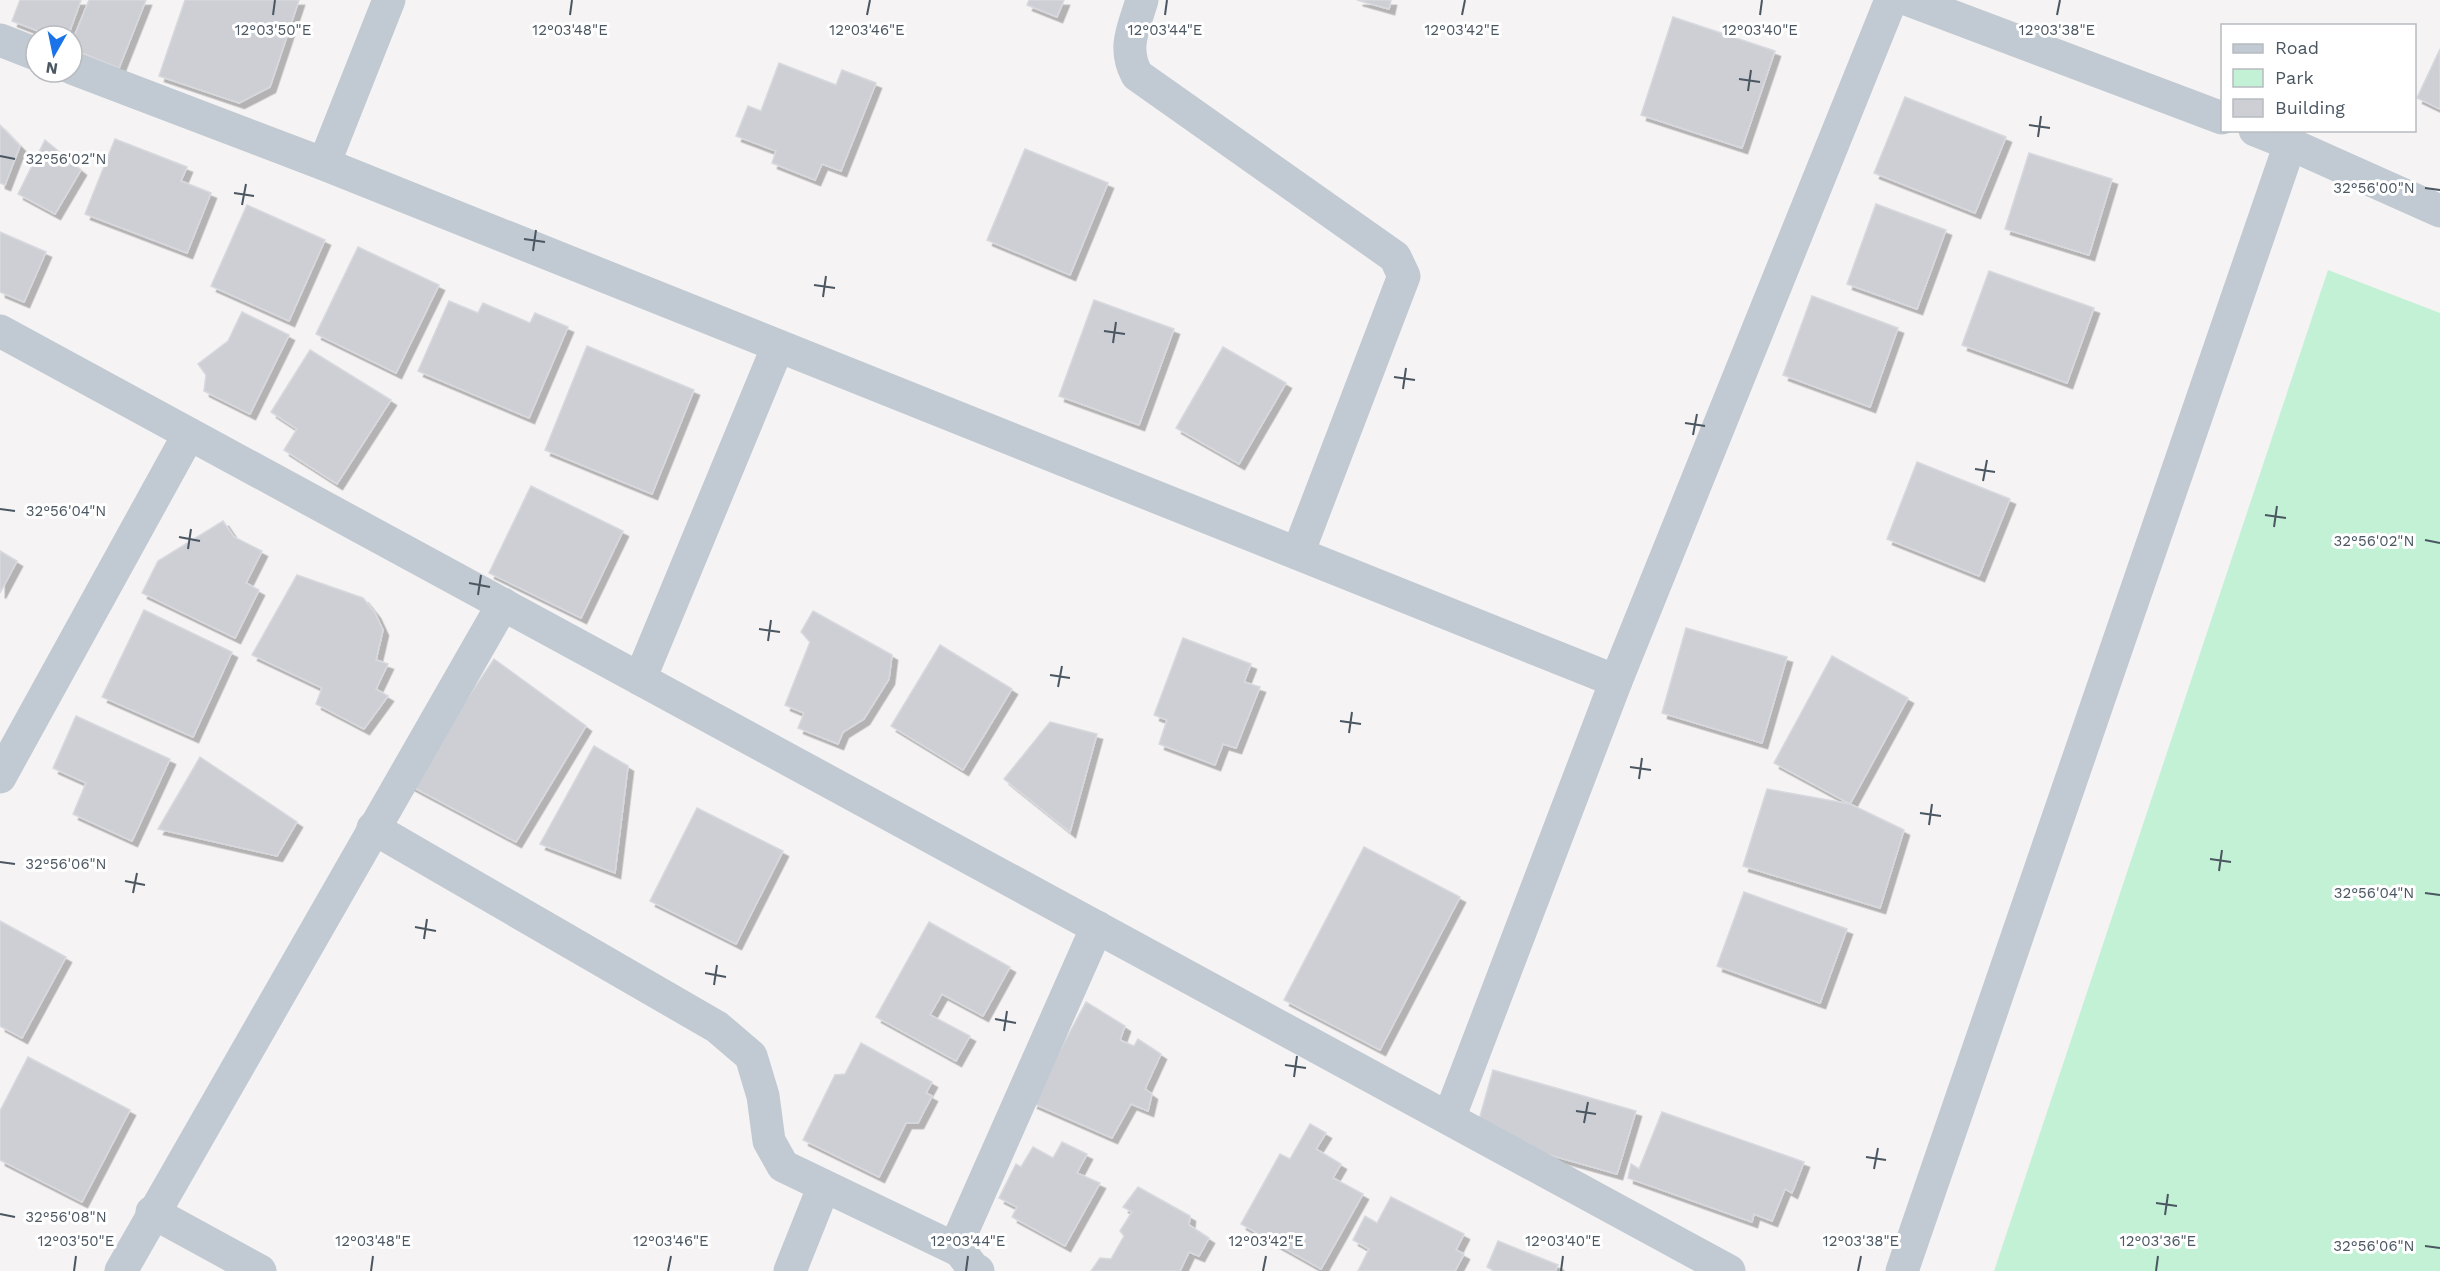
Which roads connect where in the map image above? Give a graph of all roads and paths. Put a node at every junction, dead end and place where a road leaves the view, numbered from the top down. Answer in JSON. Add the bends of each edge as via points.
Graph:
{"nodes":[{"id":1,"x":389,"y":0,"type":"edge"},
{"id":2,"x":1143,"y":0,"type":"edge"},
{"id":3,"x":1891,"y":0,"type":"edge"},
{"id":4,"x":1910,"y":0,"type":"edge"},
{"id":5,"x":0,"y":40,"type":"edge"},
{"id":6,"x":24,"y":49,"type":"edge"},
{"id":7,"x":84,"y":73,"type":"edge"},
{"id":8,"x":2221,"y":117,"type":"edge"},
{"id":9,"x":2260,"y":132,"type":"edge"},
{"id":10,"x":2290,"y":144,"type":"junction"},
{"id":11,"x":324,"y":164,"type":"junction"},
{"id":12,"x":2440,"y":211,"type":"edge"},
{"id":13,"x":0,"y":331,"type":"edge"},
{"id":14,"x":778,"y":346,"type":"junction"},
{"id":15,"x":189,"y":434,"type":"junction"},
{"id":16,"x":1298,"y":554,"type":"junction"},
{"id":17,"x":502,"y":604,"type":"junction"},
{"id":18,"x":640,"y":679,"type":"junction"},
{"id":19,"x":1616,"y":681,"type":"junction"},
{"id":20,"x":0,"y":777,"type":"edge"},
{"id":21,"x":373,"y":828,"type":"junction"},
{"id":22,"x":1097,"y":927,"type":"junction"},
{"id":23,"x":1449,"y":1118,"type":"junction"},
{"id":24,"x":824,"y":1186,"type":"junction"},
{"id":25,"x":152,"y":1212,"type":"junction"},
{"id":26,"x":969,"y":1261,"type":"edge"},
{"id":27,"x":120,"y":1271,"type":"edge"},
{"id":28,"x":260,"y":1271,"type":"edge"},
{"id":29,"x":790,"y":1271,"type":"edge"},
{"id":30,"x":1729,"y":1271,"type":"edge"},
{"id":31,"x":1902,"y":1271,"type":"edge"}],
"edges":[{"from":1,"to":11,"type":"street"},
{"from":2,"to":16,"type":"street","via":[[1130,39],[1129,60],[1137,75],[1395,257],[1404,276]]},
{"from":3,"to":19,"type":"street"},
{"from":4,"to":8,"type":"street"},
{"from":5,"to":6,"type":"street"},
{"from":7,"to":11,"type":"street"},
{"from":9,"to":10,"type":"street"},
{"from":10,"to":12,"type":"street"},
{"from":10,"to":31,"type":"street"},
{"from":11,"to":14,"type":"street"},
{"from":13,"to":15,"type":"street"},
{"from":14,"to":16,"type":"street"},
{"from":14,"to":18,"type":"street"},
{"from":15,"to":17,"type":"street"},
{"from":15,"to":20,"type":"street"},
{"from":16,"to":19,"type":"street"},
{"from":17,"to":18,"type":"street"},
{"from":17,"to":21,"type":"street"},
{"from":18,"to":22,"type":"street"},
{"from":19,"to":23,"type":"street"},
{"from":21,"to":24,"type":"street","via":[[717,1027],[751,1056],[763,1095],[769,1141],[783,1166]]},
{"from":21,"to":25,"type":"street"},
{"from":22,"to":23,"type":"street"},
{"from":22,"to":26,"type":"street","via":[[962,1232]]},
{"from":23,"to":30,"type":"street"},
{"from":24,"to":26,"type":"street"},
{"from":24,"to":29,"type":"street"},
{"from":25,"to":27,"type":"street"},
{"from":25,"to":28,"type":"street"}]}
